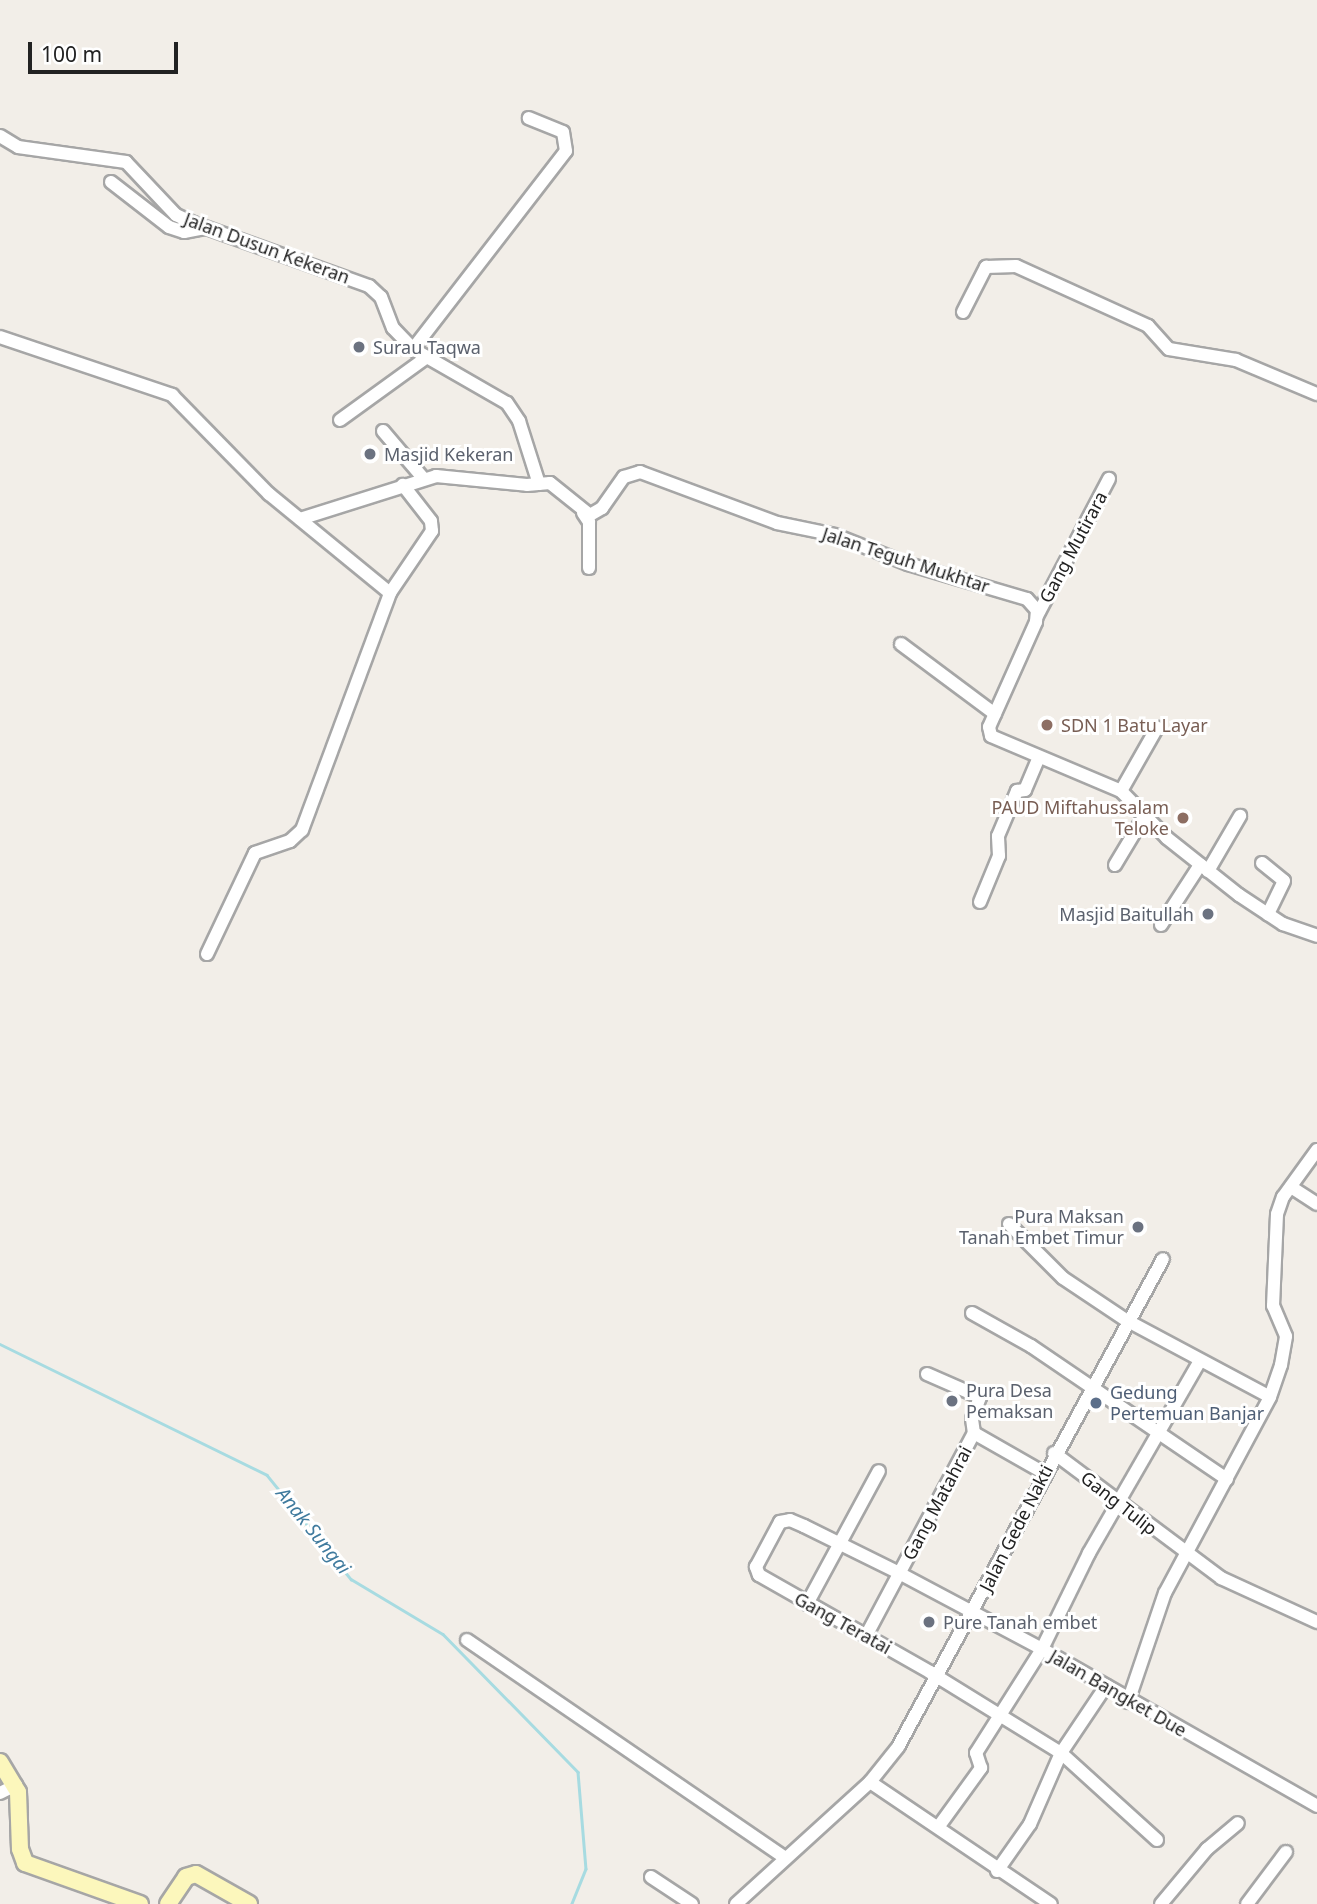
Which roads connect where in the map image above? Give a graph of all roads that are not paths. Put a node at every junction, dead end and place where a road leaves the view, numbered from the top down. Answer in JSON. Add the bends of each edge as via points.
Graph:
{"nodes":[{"id":1,"x":529,"y":118,"type":"dead end"},
{"id":2,"x":0,"y":136,"type":"edge"},
{"id":3,"x":111,"y":183,"type":"dead end"},
{"id":4,"x":206,"y":228,"type":"junction"},
{"id":5,"x":962,"y":312,"type":"dead end"},
{"id":6,"x":0,"y":337,"type":"edge"},
{"id":7,"x":413,"y":349,"type":"junction"},
{"id":8,"x":427,"y":357,"type":"junction"},
{"id":9,"x":1317,"y":394,"type":"edge"},
{"id":10,"x":340,"y":420,"type":"dead end"},
{"id":11,"x":383,"y":431,"type":"dead end"},
{"id":12,"x":423,"y":478,"type":"junction"},
{"id":13,"x":1109,"y":479,"type":"dead end"},
{"id":14,"x":544,"y":483,"type":"junction"},
{"id":15,"x":403,"y":485,"type":"junction"},
{"id":16,"x":583,"y":513,"type":"junction"},
{"id":17,"x":300,"y":519,"type":"junction"},
{"id":18,"x":589,"y":568,"type":"dead end"},
{"id":19,"x":390,"y":593,"type":"junction"},
{"id":20,"x":1037,"y":616,"type":"junction"},
{"id":21,"x":901,"y":644,"type":"dead end"},
{"id":22,"x":995,"y":713,"type":"junction"},
{"id":23,"x":1157,"y":729,"type":"dead end"},
{"id":24,"x":1038,"y":759,"type":"junction"},
{"id":25,"x":1121,"y":791,"type":"junction"},
{"id":26,"x":1145,"y":815,"type":"junction"},
{"id":27,"x":1240,"y":816,"type":"dead end"},
{"id":28,"x":1262,"y":863,"type":"dead end"},
{"id":29,"x":1115,"y":865,"type":"dead end"},
{"id":30,"x":1204,"y":868,"type":"junction"},
{"id":31,"x":980,"y":902,"type":"dead end"},
{"id":32,"x":1268,"y":914,"type":"junction"},
{"id":33,"x":1161,"y":925,"type":"dead end"},
{"id":34,"x":1317,"y":936,"type":"edge"},
{"id":35,"x":207,"y":954,"type":"dead end"},
{"id":36,"x":1317,"y":1150,"type":"edge"},
{"id":37,"x":1291,"y":1187,"type":"junction"},
{"id":38,"x":1317,"y":1204,"type":"edge"},
{"id":39,"x":1009,"y":1224,"type":"dead end"},
{"id":40,"x":1163,"y":1259,"type":"dead end"},
{"id":41,"x":972,"y":1314,"type":"dead end"},
{"id":42,"x":1126,"y":1320,"type":"junction"},
{"id":43,"x":1200,"y":1361,"type":"junction"},
{"id":44,"x":927,"y":1374,"type":"dead end"},
{"id":45,"x":1090,"y":1388,"type":"junction"},
{"id":46,"x":1270,"y":1397,"type":"junction"},
{"id":47,"x":974,"y":1433,"type":"junction"},
{"id":48,"x":1159,"y":1436,"type":"junction"},
{"id":49,"x":1054,"y":1453,"type":"junction"},
{"id":50,"x":879,"y":1471,"type":"dead end"},
{"id":51,"x":1044,"y":1473,"type":"junction"},
{"id":52,"x":1227,"y":1479,"type":"junction"},
{"id":53,"x":1121,"y":1504,"type":"junction"},
{"id":54,"x":840,"y":1543,"type":"junction"},
{"id":55,"x":1184,"y":1553,"type":"junction"},
{"id":56,"x":757,"y":1564,"type":"joint"},
{"id":57,"x":899,"y":1573,"type":"junction"},
{"id":58,"x":807,"y":1604,"type":"junction"},
{"id":59,"x":972,"y":1612,"type":"junction"},
{"id":60,"x":1317,"y":1622,"type":"edge"},
{"id":61,"x":866,"y":1636,"type":"junction"},
{"id":62,"x":467,"y":1640,"type":"dead end"},
{"id":63,"x":1042,"y":1648,"type":"junction"},
{"id":64,"x":938,"y":1676,"type":"junction"},
{"id":65,"x":1106,"y":1686,"type":"junction"},
{"id":66,"x":1128,"y":1702,"type":"junction"},
{"id":67,"x":1000,"y":1717,"type":"junction"},
{"id":68,"x":1061,"y":1753,"type":"junction"},
{"id":69,"x":0,"y":1762,"type":"edge"},
{"id":70,"x":870,"y":1782,"type":"junction"},
{"id":71,"x":16,"y":1785,"type":"junction"},
{"id":72,"x":0,"y":1793,"type":"edge"},
{"id":73,"x":1317,"y":1806,"type":"edge"},
{"id":74,"x":1238,"y":1823,"type":"dead end"},
{"id":75,"x":939,"y":1826,"type":"junction"},
{"id":76,"x":1157,"y":1840,"type":"dead end"},
{"id":77,"x":1286,"y":1853,"type":"dead end"},
{"id":78,"x":785,"y":1858,"type":"junction"},
{"id":79,"x":998,"y":1871,"type":"junction"},
{"id":80,"x":651,"y":1877,"type":"dead end"},
{"id":81,"x":140,"y":1904,"type":"edge"},
{"id":82,"x":168,"y":1904,"type":"edge"},
{"id":83,"x":249,"y":1904,"type":"edge"},
{"id":84,"x":692,"y":1904,"type":"edge"},
{"id":85,"x":736,"y":1904,"type":"edge"},
{"id":86,"x":1051,"y":1904,"type":"edge"},
{"id":87,"x":1161,"y":1904,"type":"edge"},
{"id":88,"x":1247,"y":1904,"type":"edge"}],
"edges":[{"from":1,"to":7,"type":"street","via":[[563,132],[566,151]]},
{"from":2,"to":4,"type":"street","name":"Jalan Dusun Kekeran","via":[[18,147],[126,162],[176,215]]},
{"from":3,"to":4,"type":"street","via":[[169,227],[184,232]]},
{"from":4,"to":7,"type":"street","name":"Jalan Dusun Kekeran","via":[[361,282],[381,297],[393,328]]},
{"from":5,"to":9,"type":"street","via":[[986,267],[1016,266],[1148,326],[1169,349],[1236,360]]},
{"from":6,"to":17,"type":"street","via":[[172,396]]},
{"from":7,"to":8,"type":"street","name":"Jalan Dusun Kekeran"},
{"from":8,"to":10,"type":"street"},
{"from":8,"to":14,"type":"street","name":"Jalan Dusun Kekeran","via":[[508,403]]},
{"from":11,"to":12,"type":"street"},
{"from":12,"to":14,"type":"street","via":[[468,476],[495,483]]},
{"from":12,"to":15,"type":"street"},
{"from":13,"to":20,"type":"street","name":"Gang Mutirara"},
{"from":14,"to":16,"type":"street"},
{"from":15,"to":17,"type":"street"},
{"from":15,"to":19,"type":"street","via":[[433,526]]},
{"from":16,"to":18,"type":"street","via":[[589,522]]},
{"from":16,"to":20,"type":"street","name":"Jalan Teguh Mukhtar","via":[[596,514],[624,477],[640,472],[777,523],[835,535],[908,564],[1027,599]]},
{"from":17,"to":19,"type":"street"},
{"from":19,"to":35,"type":"street","via":[[302,830],[294,839],[255,853]]},
{"from":20,"to":22,"type":"street"},
{"from":21,"to":22,"type":"street"},
{"from":22,"to":24,"type":"street","via":[[991,736]]},
{"from":23,"to":25,"type":"street"},
{"from":24,"to":25,"type":"street"},
{"from":24,"to":31,"type":"street","via":[[1025,790],[1017,791],[998,836],[999,856]]},
{"from":25,"to":26,"type":"street"},
{"from":26,"to":29,"type":"street"},
{"from":26,"to":30,"type":"street"},
{"from":27,"to":30,"type":"street"},
{"from":28,"to":32,"type":"street","via":[[1284,881]]},
{"from":30,"to":32,"type":"street"},
{"from":30,"to":33,"type":"street"},
{"from":32,"to":34,"type":"street"},
{"from":36,"to":37,"type":"street"},
{"from":37,"to":38,"type":"street"},
{"from":37,"to":46,"type":"street","via":[[1277,1214],[1273,1306],[1285,1328],[1286,1344]]},
{"from":39,"to":42,"type":"street","via":[[1063,1278]]},
{"from":40,"to":42,"type":"street","name":"Jalan Gede Nakti"},
{"from":41,"to":45,"type":"street","via":[[1031,1346]]},
{"from":42,"to":43,"type":"street"},
{"from":42,"to":45,"type":"street","name":"Jalan Gede Nakti"},
{"from":43,"to":46,"type":"street"},
{"from":43,"to":48,"type":"street"},
{"from":44,"to":47,"type":"street","name":"Gang Matahrai","via":[[980,1397],[972,1419]]},
{"from":45,"to":48,"type":"street"},
{"from":45,"to":49,"type":"street","name":"Jalan Gede Nakti"},
{"from":46,"to":52,"type":"street"},
{"from":47,"to":51,"type":"street"},
{"from":47,"to":57,"type":"street","name":"Gang Matahrai"},
{"from":48,"to":52,"type":"street"},
{"from":48,"to":53,"type":"street"},
{"from":49,"to":51,"type":"street","name":"Jalan Gede Nakti"},
{"from":49,"to":53,"type":"street","name":"Gang Tulip"},
{"from":50,"to":54,"type":"street"},
{"from":51,"to":59,"type":"street","name":"Jalan Gede Nakti"},
{"from":52,"to":55,"type":"street"},
{"from":53,"to":55,"type":"street","name":"Gang Tulip"},
{"from":53,"to":63,"type":"street","via":[[1089,1553]]},
{"from":54,"to":56,"type":"street","name":"Jalan Bangket Due","via":[[790,1520],[780,1522]]},
{"from":54,"to":57,"type":"street","name":"Jalan Bangket Due"},
{"from":54,"to":58,"type":"street"},
{"from":55,"to":60,"type":"street","name":"Gang Tulip","via":[[1222,1577]]},
{"from":55,"to":66,"type":"street","via":[[1152,1625]]},
{"from":56,"to":58,"type":"street","name":"Gang Teratai","via":[[758,1575]]},
{"from":57,"to":59,"type":"street","name":"Jalan Bangket Due"},
{"from":57,"to":61,"type":"street","name":"Gang Matahrai"},
{"from":58,"to":61,"type":"street","name":"Gang Teratai"},
{"from":59,"to":63,"type":"street","name":"Jalan Bangket Due"},
{"from":59,"to":64,"type":"street","name":"Jalan Gede Nakti"},
{"from":61,"to":64,"type":"street","name":"Gang Teratai"},
{"from":62,"to":78,"type":"street"},
{"from":63,"to":65,"type":"street","name":"Jalan Bangket Due"},
{"from":63,"to":67,"type":"street"},
{"from":64,"to":67,"type":"street","name":"Gang Teratai"},
{"from":64,"to":70,"type":"street","name":"Jalan Gede Nakti","via":[[898,1747]]},
{"from":65,"to":66,"type":"street","name":"Jalan Bangket Due"},
{"from":65,"to":68,"type":"street"},
{"from":66,"to":73,"type":"street","name":"Jalan Bangket Due"},
{"from":67,"to":68,"type":"street","name":"Gang Teratai"},
{"from":67,"to":75,"type":"street","via":[[976,1753],[981,1768]]},
{"from":68,"to":76,"type":"street","name":"Gang Teratai"},
{"from":68,"to":79,"type":"street","via":[[1030,1824]]},
{"from":69,"to":71,"type":"street"},
{"from":70,"to":75,"type":"street"},
{"from":70,"to":78,"type":"street","name":"Jalan Gede Nakti"},
{"from":71,"to":72,"type":"street"},
{"from":71,"to":81,"type":"street","via":[[25,1863],[37,1871]]},
{"from":74,"to":87,"type":"street","via":[[1207,1849]]},
{"from":75,"to":79,"type":"street"},
{"from":77,"to":88,"type":"street"},
{"from":78,"to":85,"type":"street","name":"Jalan Gede Nakti"},
{"from":79,"to":86,"type":"street"},
{"from":80,"to":84,"type":"street"},
{"from":82,"to":83,"type":"street","via":[[186,1877],[196,1874]]}]}
